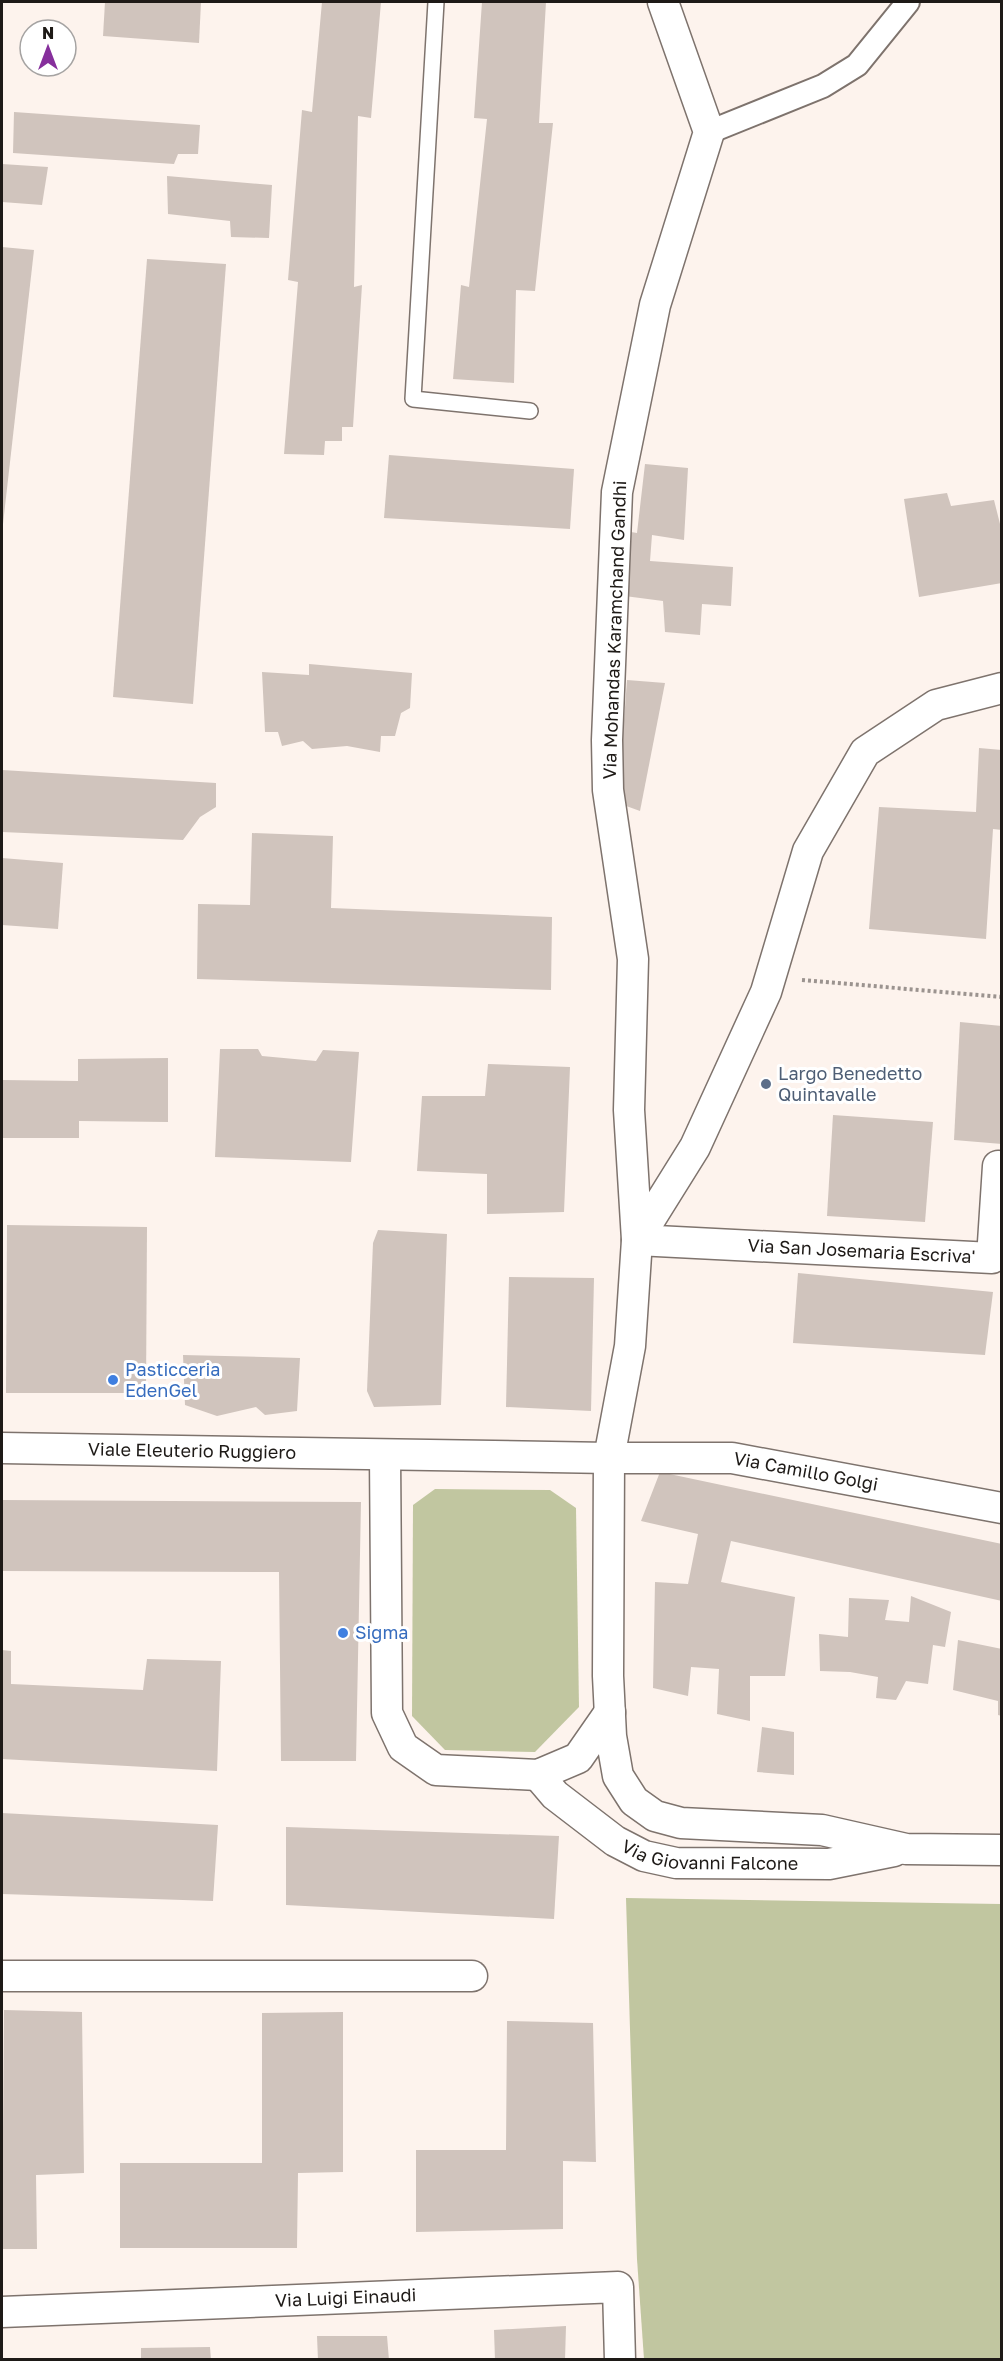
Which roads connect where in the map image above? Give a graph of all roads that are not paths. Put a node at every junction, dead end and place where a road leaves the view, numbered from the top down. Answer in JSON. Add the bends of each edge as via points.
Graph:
{"nodes":[{"id":1,"x":436,"y":2,"type":"edge"},
{"id":2,"x":663,"y":2,"type":"edge"},
{"id":3,"x":908,"y":2,"type":"edge"},
{"id":4,"x":709,"y":132,"type":"junction"},
{"id":5,"x":530,"y":411,"type":"dead end"},
{"id":6,"x":1002,"y":688,"type":"edge"},
{"id":7,"x":998,"y":1166,"type":"dead end"},
{"id":8,"x":637,"y":1240,"type":"junction"},
{"id":9,"x":2,"y":1448,"type":"edge"},
{"id":10,"x":385,"y":1455,"type":"junction"},
{"id":11,"x":609,"y":1458,"type":"junction"},
{"id":12,"x":1002,"y":1508,"type":"edge"},
{"id":13,"x":610,"y":1712,"type":"junction"},
{"id":14,"x":538,"y":1774,"type":"junction"},
{"id":15,"x":906,"y":1849,"type":"junction"},
{"id":16,"x":1002,"y":1850,"type":"edge"},
{"id":17,"x":2,"y":1976,"type":"edge"},
{"id":18,"x":472,"y":1976,"type":"dead end"},
{"id":19,"x":2,"y":2312,"type":"edge"},
{"id":20,"x":620,"y":2360,"type":"edge"}],
"edges":[{"from":1,"to":5,"type":"lane","via":[[413,399]]},
{"from":2,"to":4,"type":"street"},
{"from":3,"to":4,"type":"street","via":[[857,65],[823,86]]},
{"from":4,"to":8,"type":"street","name":"Via Mohandas Karamchand Gandhi","via":[[655,305],[617,492],[608,790],[633,959],[629,1110]]},
{"from":6,"to":8,"type":"street","via":[[936,705],[865,753],[808,851],[766,992],[695,1147]]},
{"from":7,"to":8,"type":"street","name":"Via San Josemaria Escriva'","via":[[992,1258]]},
{"from":8,"to":11,"type":"street","via":[[630,1346]]},
{"from":9,"to":10,"type":"street","name":"Viale Eleuterio Ruggiero"},
{"from":10,"to":11,"type":"street","name":"Viale Eleuterio Ruggiero"},
{"from":10,"to":14,"type":"street","via":[[387,1713],[403,1747],[436,1770]]},
{"from":11,"to":12,"type":"street","name":"Via Camillo Golgi","via":[[732,1458]]},
{"from":11,"to":13,"type":"street","name":"Via Giovanni Falcone"},
{"from":13,"to":14,"type":"street","via":[[578,1758]]},
{"from":13,"to":15,"type":"street","name":"Via Giovanni Falcone","via":[[618,1776],[634,1801],[656,1816],[717,1827],[822,1830]]},
{"from":14,"to":15,"type":"street","name":"Via Giovanni Falcone","via":[[555,1795],[615,1841],[644,1856],[676,1863],[829,1864]]},
{"from":15,"to":16,"type":"street","name":"Via Giovanni Falcone"},
{"from":17,"to":18,"type":"street"},
{"from":19,"to":20,"type":"street","name":"Via Luigi Einaudi","via":[[618,2287]]}]}
